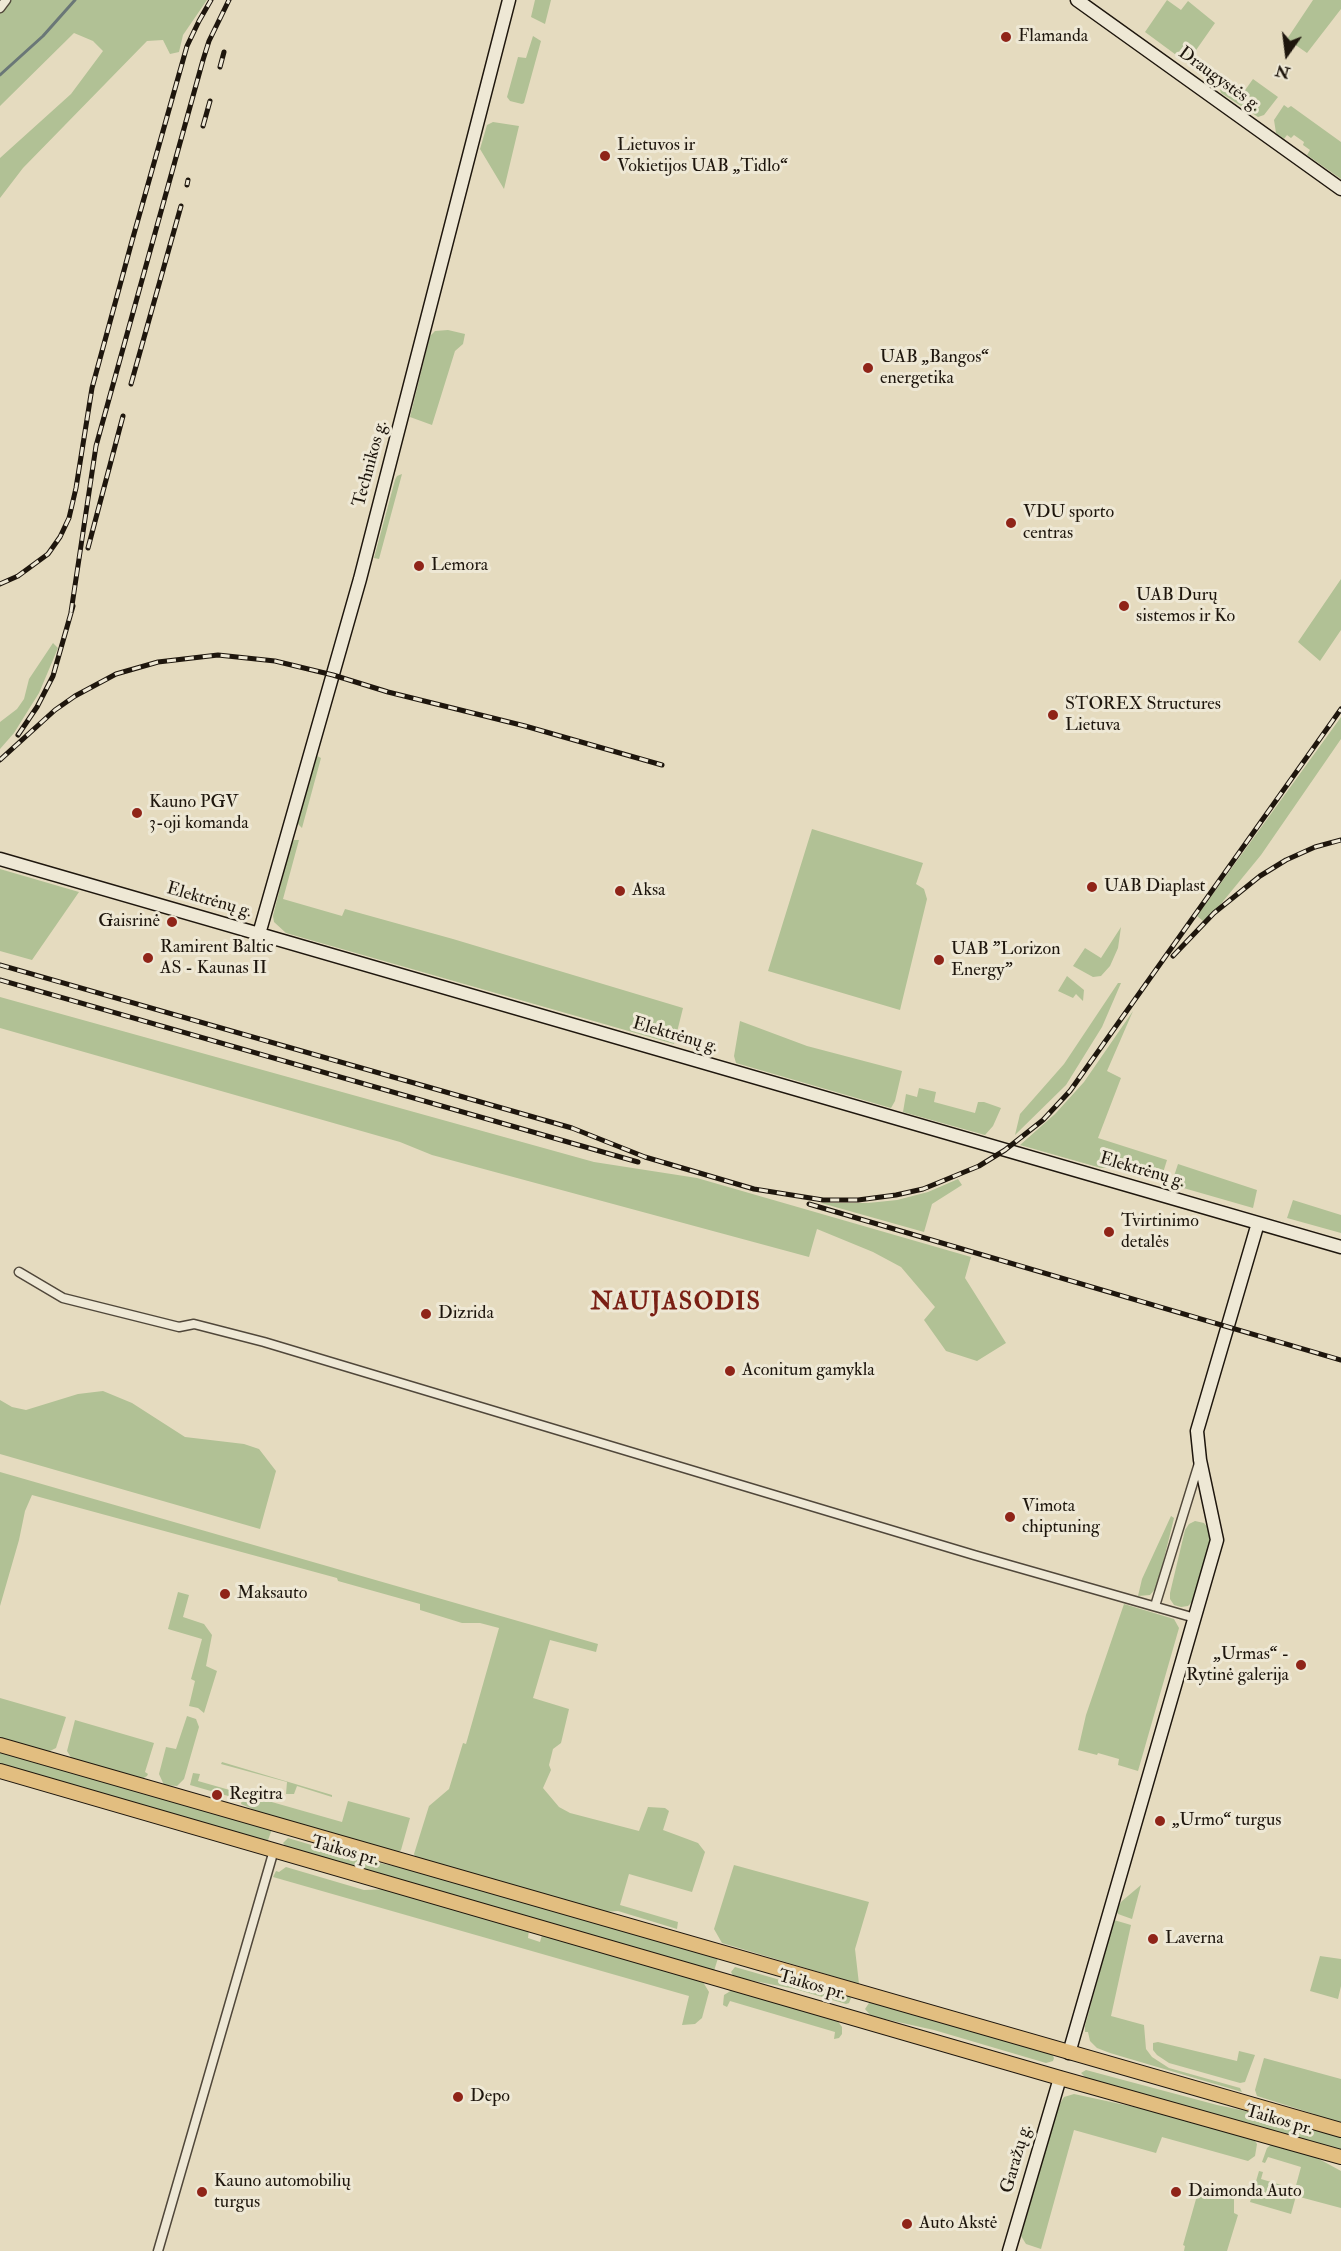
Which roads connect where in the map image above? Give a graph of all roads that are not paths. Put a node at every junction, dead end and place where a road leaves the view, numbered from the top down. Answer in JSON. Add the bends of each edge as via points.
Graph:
{"nodes":[{"id":1,"x":6,"y":0,"type":"edge"},
{"id":2,"x":509,"y":0,"type":"edge"},
{"id":3,"x":1077,"y":0,"type":"edge"},
{"id":4,"x":0,"y":8,"type":"edge"},
{"id":5,"x":1341,"y":189,"type":"edge"},
{"id":6,"x":0,"y":859,"type":"edge"},
{"id":7,"x":259,"y":934,"type":"junction"},
{"id":8,"x":1258,"y":1223,"type":"junction"},
{"id":9,"x":1341,"y":1247,"type":"edge"},
{"id":10,"x":19,"y":1272,"type":"dead end"},
{"id":11,"x":1200,"y":1460,"type":"junction"},
{"id":12,"x":1155,"y":1606,"type":"junction"},
{"id":13,"x":1195,"y":1618,"type":"junction"},
{"id":14,"x":0,"y":1745,"type":"edge"},
{"id":15,"x":0,"y":1771,"type":"edge"},
{"id":16,"x":292,"y":1829,"type":"junction"},
{"id":17,"x":274,"y":1850,"type":"junction"},
{"id":18,"x":730,"y":1955,"type":"junction"},
{"id":19,"x":723,"y":1979,"type":"junction"},
{"id":20,"x":860,"y":1992,"type":"junction"},
{"id":21,"x":849,"y":2016,"type":"junction"},
{"id":22,"x":1069,"y":2053,"type":"junction"},
{"id":23,"x":1060,"y":2078,"type":"junction"},
{"id":24,"x":1341,"y":2130,"type":"edge"},
{"id":25,"x":1341,"y":2157,"type":"edge"},
{"id":26,"x":159,"y":2251,"type":"edge"},
{"id":27,"x":1008,"y":2251,"type":"edge"}],
"edges":[{"from":1,"to":4,"type":"street"},
{"from":2,"to":7,"type":"street","name":"Technikos g.","via":[[360,579]]},
{"from":3,"to":5,"type":"street","name":"Draugystės g."},
{"from":6,"to":7,"type":"street","name":"Elektrėnų g."},
{"from":7,"to":8,"type":"street","name":"Elektrėnų g."},
{"from":8,"to":9,"type":"street","name":"Elektrėnų g."},
{"from":8,"to":11,"type":"street","via":[[1198,1425]]},
{"from":10,"to":12,"type":"street","via":[[63,1298],[178,1327],[194,1324],[264,1342]]},
{"from":11,"to":12,"type":"street"},
{"from":11,"to":13,"type":"street","via":[[1217,1540]]},
{"from":12,"to":13,"type":"street"},
{"from":13,"to":22,"type":"street"},
{"from":14,"to":16,"type":"main road","name":"Taikos pr."},
{"from":15,"to":17,"type":"main road","name":"Taikos pr."},
{"from":16,"to":17,"type":"main road","name":"Taikos pr.","via":[[277,1840]]},
{"from":16,"to":18,"type":"main road","name":"Taikos pr."},
{"from":17,"to":19,"type":"main road","name":"Taikos pr."},
{"from":17,"to":26,"type":"street"},
{"from":18,"to":19,"type":"main road"},
{"from":18,"to":20,"type":"main road","name":"Taikos pr."},
{"from":19,"to":21,"type":"main road","name":"Taikos pr."},
{"from":20,"to":21,"type":"main road"},
{"from":20,"to":22,"type":"main road","name":"Taikos pr."},
{"from":21,"to":23,"type":"main road","name":"Taikos pr."},
{"from":22,"to":23,"type":"main road"},
{"from":22,"to":24,"type":"main road","name":"Taikos pr."},
{"from":23,"to":25,"type":"main road","name":"Taikos pr."},
{"from":23,"to":27,"type":"street","name":"Garažų g."}]}
